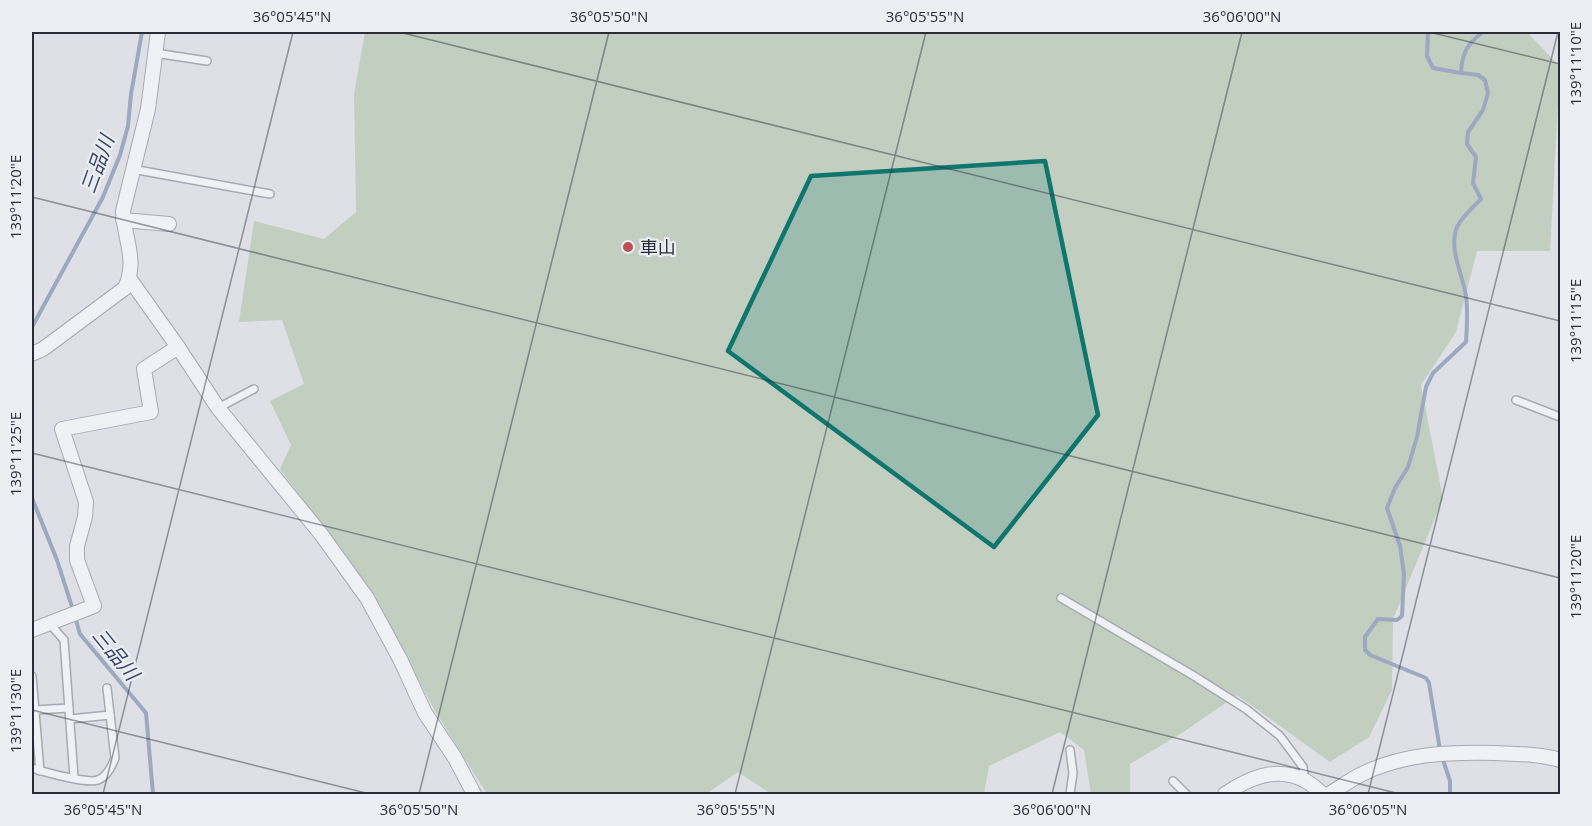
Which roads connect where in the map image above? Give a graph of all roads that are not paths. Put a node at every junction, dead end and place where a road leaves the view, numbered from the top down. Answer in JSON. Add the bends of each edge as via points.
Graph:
{"nodes":[{"id":1,"x":158,"y":32,"type":"edge"},
{"id":2,"x":155,"y":53,"type":"junction"},
{"id":3,"x":207,"y":61,"type":"dead end"},
{"id":4,"x":132,"y":169,"type":"junction"},
{"id":5,"x":270,"y":194,"type":"dead end"},
{"id":6,"x":123,"y":220,"type":"junction"},
{"id":7,"x":169,"y":224,"type":"dead end"},
{"id":8,"x":129,"y":278,"type":"junction"},
{"id":9,"x":178,"y":347,"type":"junction"},
{"id":10,"x":32,"y":354,"type":"edge"},
{"id":11,"x":254,"y":389,"type":"dead end"},
{"id":12,"x":1516,"y":400,"type":"dead end"},
{"id":13,"x":218,"y":408,"type":"junction"},
{"id":14,"x":1560,"y":417,"type":"edge"},
{"id":15,"x":1061,"y":598,"type":"dead end"},
{"id":16,"x":49,"y":623,"type":"junction"},
{"id":17,"x":32,"y":630,"type":"edge"},
{"id":18,"x":32,"y":676,"type":"edge"},
{"id":19,"x":107,"y":688,"type":"dead end"},
{"id":20,"x":69,"y":708,"type":"junction"},
{"id":21,"x":35,"y":710,"type":"junction"},
{"id":22,"x":110,"y":715,"type":"junction"},
{"id":23,"x":70,"y":719,"type":"junction"},
{"id":24,"x":1070,"y":750,"type":"dead end"},
{"id":25,"x":1560,"y":760,"type":"edge"},
{"id":26,"x":32,"y":768,"type":"edge"},
{"id":27,"x":40,"y":771,"type":"junction"},
{"id":28,"x":74,"y":778,"type":"junction"},
{"id":29,"x":1173,"y":781,"type":"dead end"},
{"id":30,"x":1305,"y":781,"type":"junction"},
{"id":31,"x":474,"y":795,"type":"edge"},
{"id":32,"x":1070,"y":795,"type":"edge"},
{"id":33,"x":1186,"y":795,"type":"edge"},
{"id":34,"x":1225,"y":795,"type":"edge"},
{"id":35,"x":1323,"y":795,"type":"edge"},
{"id":36,"x":1329,"y":795,"type":"edge"}],
"edges":[{"from":1,"to":2,"type":"street"},
{"from":2,"to":3,"type":"lane"},
{"from":2,"to":4,"type":"street","via":[[148,109]]},
{"from":4,"to":5,"type":"lane"},
{"from":4,"to":6,"type":"street"},
{"from":6,"to":7,"type":"street"},
{"from":6,"to":8,"type":"street","via":[[132,262]]},
{"from":8,"to":9,"type":"street"},
{"from":8,"to":10,"type":"street","via":[[125,288]]},
{"from":9,"to":13,"type":"street"},
{"from":9,"to":16,"type":"street","via":[[144,369],[151,412],[62,429],[86,502],[76,560],[94,606]]},
{"from":11,"to":13,"type":"lane"},
{"from":12,"to":14,"type":"lane"},
{"from":13,"to":31,"type":"street","via":[[367,597],[425,713]]},
{"from":15,"to":30,"type":"lane","via":[[1246,709],[1280,736],[1303,767]]},
{"from":16,"to":17,"type":"street"},
{"from":16,"to":20,"type":"lane","via":[[64,640]]},
{"from":18,"to":21,"type":"lane"},
{"from":19,"to":22,"type":"lane"},
{"from":20,"to":21,"type":"lane"},
{"from":20,"to":23,"type":"lane"},
{"from":21,"to":27,"type":"lane"},
{"from":22,"to":23,"type":"lane"},
{"from":22,"to":28,"type":"lane","via":[[115,758],[111,768],[100,780]]},
{"from":23,"to":28,"type":"lane"},
{"from":24,"to":32,"type":"lane"},
{"from":25,"to":36,"type":"street","via":[[1514,754],[1427,754],[1361,775]]},
{"from":26,"to":27,"type":"lane"},
{"from":27,"to":28,"type":"lane"},
{"from":29,"to":33,"type":"lane"},
{"from":30,"to":34,"type":"street","via":[[1285,774],[1264,775],[1244,781]]},
{"from":30,"to":35,"type":"street"}]}
